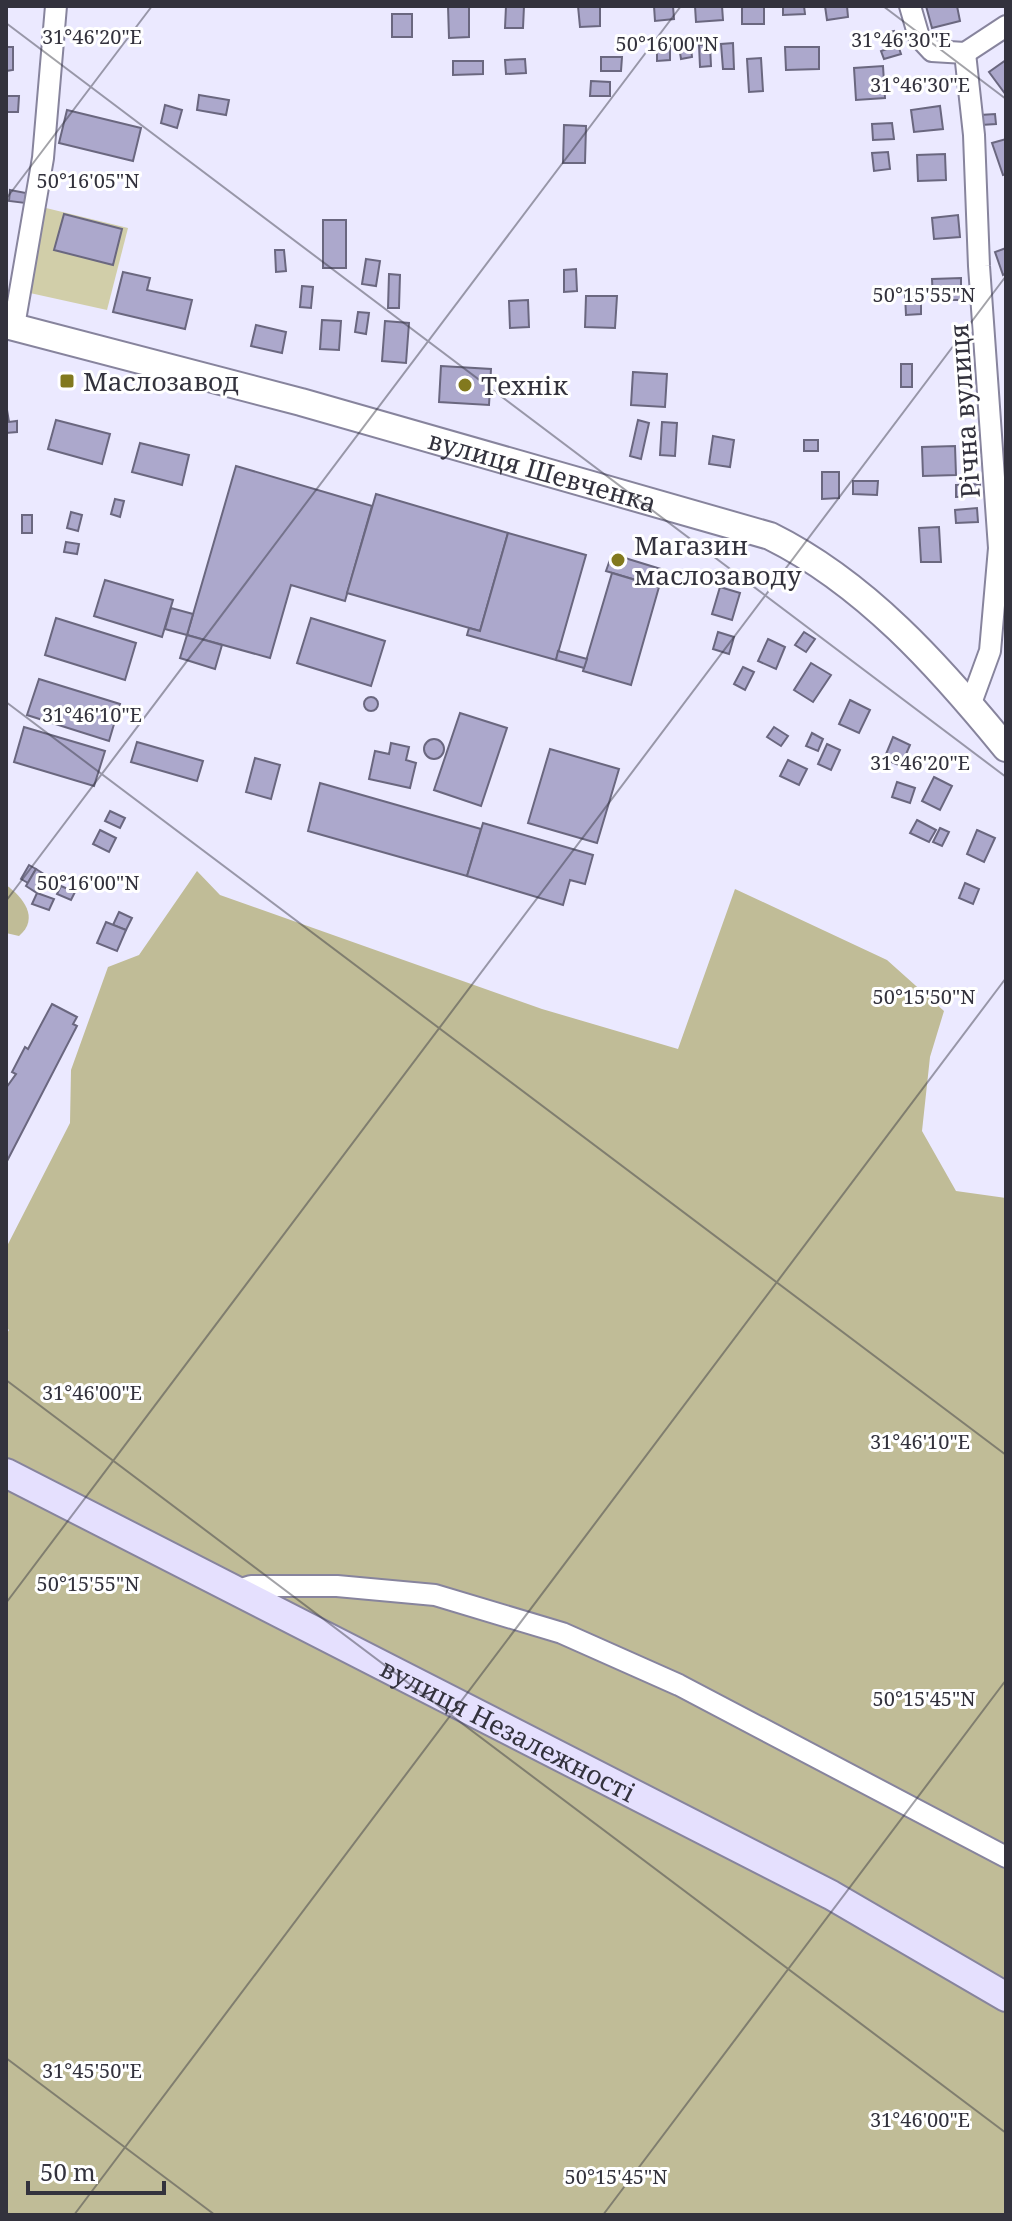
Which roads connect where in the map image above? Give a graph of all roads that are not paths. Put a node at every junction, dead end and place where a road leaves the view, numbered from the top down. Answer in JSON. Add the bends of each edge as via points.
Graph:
{"nodes":[{"id":1,"x":56,"y":6,"type":"edge"},
{"id":2,"x":910,"y":6,"type":"edge"},
{"id":3,"x":1006,"y":26,"type":"edge"},
{"id":4,"x":965,"y":53,"type":"junction"},
{"id":5,"x":10,"y":326,"type":"edge"},
{"id":6,"x":1003,"y":546,"type":"edge"},
{"id":7,"x":971,"y":703,"type":"junction"},
{"id":8,"x":1006,"y":748,"type":"edge"},
{"id":9,"x":6,"y":1473,"type":"edge"},
{"id":10,"x":235,"y":1591,"type":"junction"},
{"id":11,"x":1006,"y":1857,"type":"edge"},
{"id":12,"x":1006,"y":1997,"type":"edge"}],
"edges":[{"from":1,"to":5,"type":"street","via":[[43,158]]},
{"from":2,"to":4,"type":"street","via":[[919,37],[932,51]]},
{"from":3,"to":4,"type":"street"},
{"from":4,"to":6,"type":"street","name":"Річна вулиця"},
{"from":5,"to":7,"type":"street","name":"вулиця Шевченка","via":[[146,359],[770,536],[813,557],[846,582]]},
{"from":6,"to":7,"type":"street","name":"Річна вулиця","via":[[990,651]]},
{"from":7,"to":8,"type":"street","name":"вулиця Шевченка"},
{"from":9,"to":10,"type":"main road","name":"вулиця Незалежності"},
{"from":10,"to":11,"type":"street","via":[[251,1586],[337,1586],[435,1595],[562,1633],[679,1685]]},
{"from":10,"to":12,"type":"main road","name":"вулиця Незалежності","via":[[831,1895]]}]}
